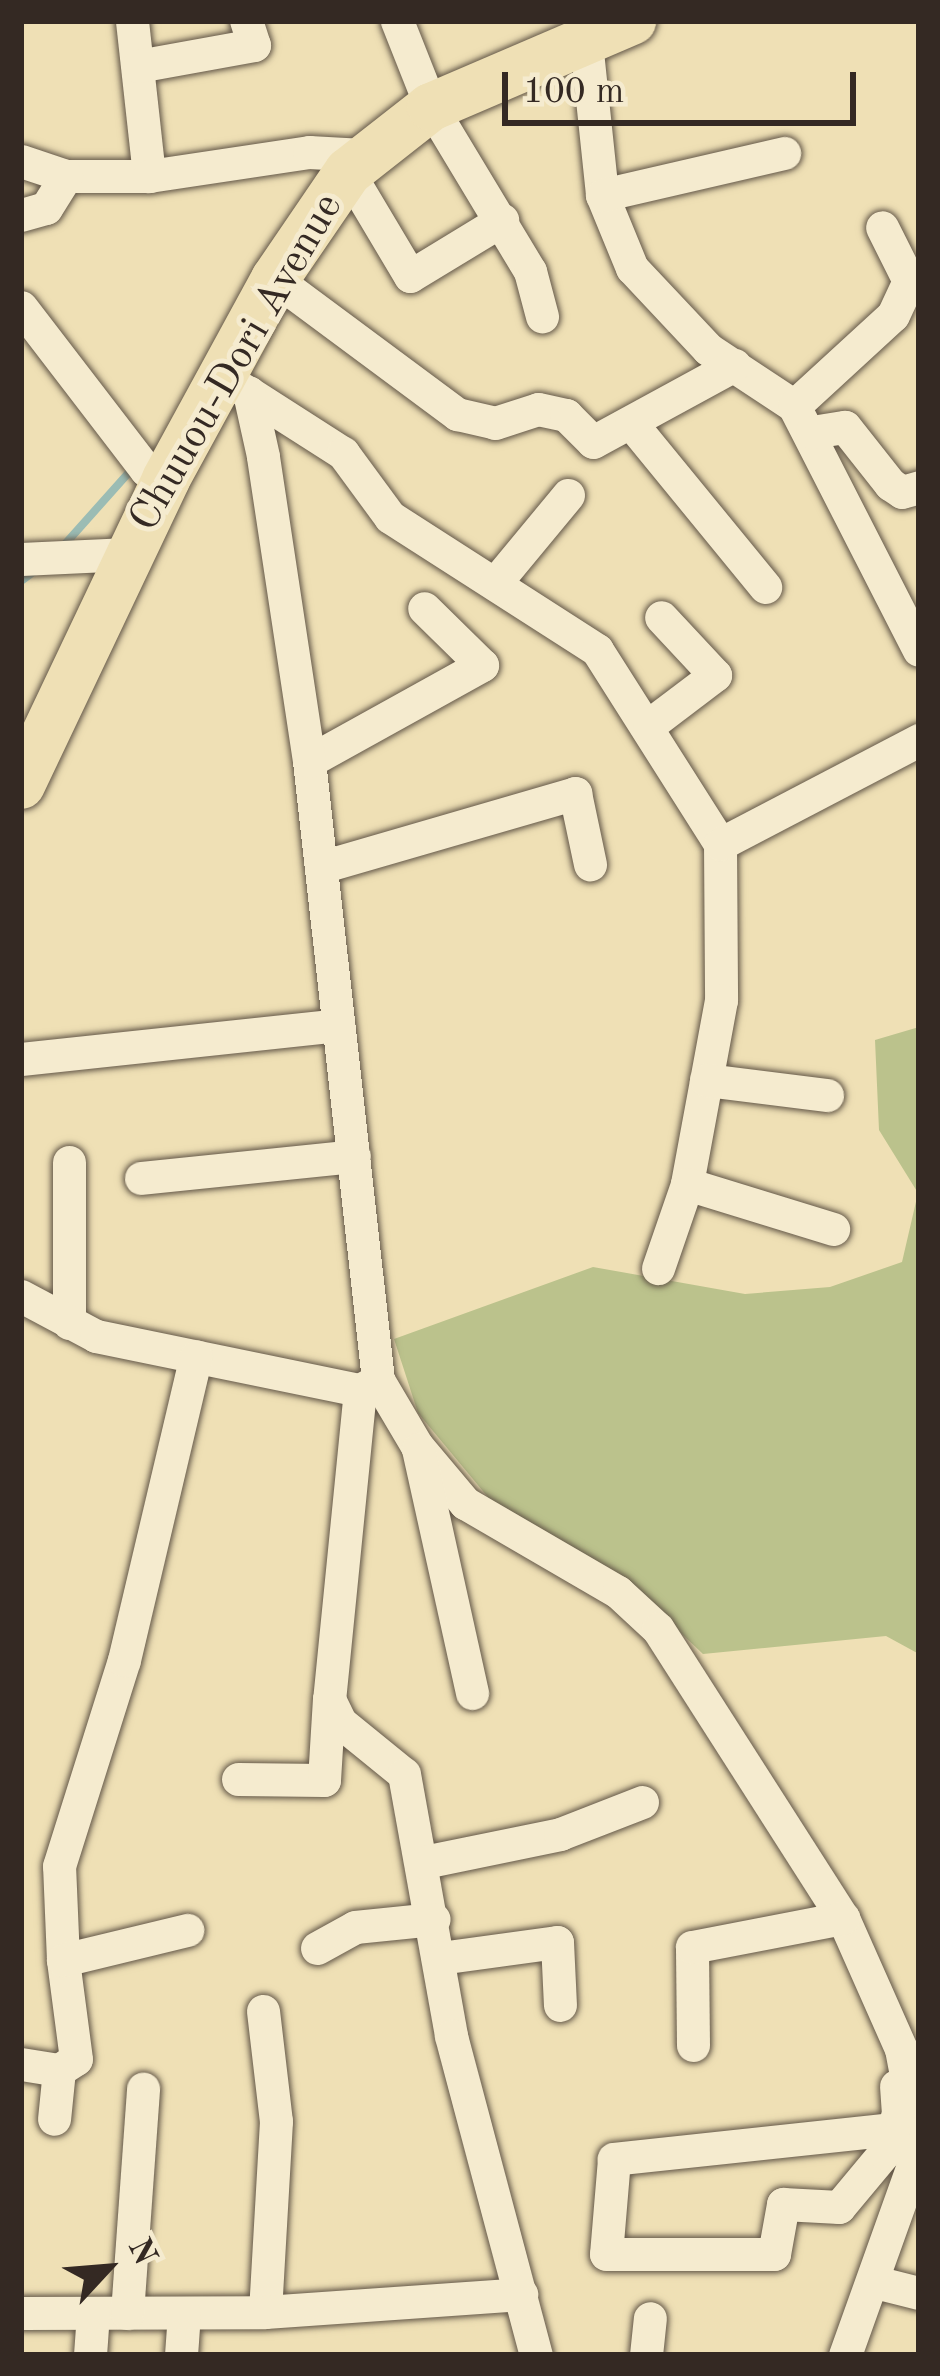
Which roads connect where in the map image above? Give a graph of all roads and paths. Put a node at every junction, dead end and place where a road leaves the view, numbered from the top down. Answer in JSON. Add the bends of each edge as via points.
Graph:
{"nodes":[{"id":1,"x":132,"y":21,"type":"edge"},
{"id":2,"x":246,"y":21,"type":"edge"},
{"id":3,"x":397,"y":21,"type":"edge"},
{"id":4,"x":632,"y":21,"type":"edge"},
{"id":5,"x":585,"y":30,"type":"edge"},
{"id":6,"x":138,"y":66,"type":"junction"},
{"id":7,"x":431,"y":107,"type":"junction"},
{"id":8,"x":784,"y":152,"type":"dead end"},
{"id":9,"x":21,"y":161,"type":"edge"},
{"id":10,"x":355,"y":164,"type":"junction"},
{"id":11,"x":66,"y":176,"type":"junction"},
{"id":12,"x":149,"y":176,"type":"junction"},
{"id":13,"x":602,"y":195,"type":"junction"},
{"id":14,"x":21,"y":214,"type":"edge"},
{"id":15,"x":502,"y":220,"type":"junction"},
{"id":16,"x":882,"y":227,"type":"dead end"},
{"id":17,"x":275,"y":279,"type":"junction"},
{"id":18,"x":21,"y":307,"type":"edge"},
{"id":19,"x":542,"y":316,"type":"dead end"},
{"id":20,"x":734,"y":365,"type":"junction"},
{"id":21,"x":236,"y":385,"type":"junction"},
{"id":22,"x":803,"y":419,"type":"junction"},
{"id":23,"x":631,"y":423,"type":"junction"},
{"id":24,"x":166,"y":479,"type":"junction"},
{"id":25,"x":919,"y":487,"type":"edge"},
{"id":26,"x":568,"y":495,"type":"dead end"},
{"id":27,"x":128,"y":554,"type":"junction"},
{"id":28,"x":21,"y":559,"type":"edge"},
{"id":29,"x":496,"y":582,"type":"junction"},
{"id":30,"x":765,"y":587,"type":"dead end"},
{"id":31,"x":424,"y":608,"type":"dead end"},
{"id":32,"x":662,"y":617,"type":"dead end"},
{"id":33,"x":919,"y":650,"type":"edge"},
{"id":34,"x":649,"y":725,"type":"junction"},
{"id":35,"x":919,"y":740,"type":"edge"},
{"id":36,"x":309,"y":761,"type":"junction"},
{"id":37,"x":21,"y":785,"type":"edge"},
{"id":38,"x":720,"y":844,"type":"junction"},
{"id":39,"x":590,"y":864,"type":"dead end"},
{"id":40,"x":321,"y":867,"type":"junction"},
{"id":41,"x":338,"y":1025,"type":"junction"},
{"id":42,"x":21,"y":1059,"type":"edge"},
{"id":43,"x":706,"y":1080,"type":"junction"},
{"id":44,"x":826,"y":1095,"type":"dead end"},
{"id":45,"x":354,"y":1156,"type":"junction"},
{"id":46,"x":69,"y":1162,"type":"dead end"},
{"id":47,"x":141,"y":1178,"type":"dead end"},
{"id":48,"x":688,"y":1184,"type":"junction"},
{"id":49,"x":832,"y":1229,"type":"dead end"},
{"id":50,"x":658,"y":1268,"type":"dead end"},
{"id":51,"x":21,"y":1296,"type":"edge"},
{"id":52,"x":69,"y":1323,"type":"junction"},
{"id":53,"x":196,"y":1356,"type":"junction"},
{"id":54,"x":369,"y":1385,"type":"junction"},
{"id":55,"x":417,"y":1446,"type":"junction"},
{"id":56,"x":472,"y":1693,"type":"dead end"},
{"id":57,"x":329,"y":1699,"type":"junction"},
{"id":58,"x":238,"y":1779,"type":"dead end"},
{"id":59,"x":642,"y":1802,"type":"dead end"},
{"id":60,"x":424,"y":1862,"type":"junction"},
{"id":61,"x":843,"y":1918,"type":"junction"},
{"id":62,"x":434,"y":1919,"type":"junction"},
{"id":63,"x":188,"y":1930,"type":"dead end"},
{"id":64,"x":317,"y":1948,"type":"dead end"},
{"id":65,"x":440,"y":1958,"type":"junction"},
{"id":66,"x":63,"y":1960,"type":"junction"},
{"id":67,"x":560,"y":2005,"type":"dead end"},
{"id":68,"x":263,"y":2012,"type":"dead end"},
{"id":69,"x":693,"y":2045,"type":"dead end"},
{"id":70,"x":21,"y":2064,"type":"edge"},
{"id":71,"x":59,"y":2070,"type":"junction"},
{"id":72,"x":143,"y":2089,"type":"dead end"},
{"id":73,"x":54,"y":2119,"type":"dead end"},
{"id":74,"x":910,"y":2140,"type":"edge"},
{"id":75,"x":875,"y":2282,"type":"junction"},
{"id":76,"x":919,"y":2293,"type":"edge"},
{"id":77,"x":520,"y":2294,"type":"junction"},
{"id":78,"x":265,"y":2312,"type":"junction"},
{"id":79,"x":21,"y":2313,"type":"edge"},
{"id":80,"x":93,"y":2313,"type":"junction"},
{"id":81,"x":127,"y":2313,"type":"junction"},
{"id":82,"x":184,"y":2313,"type":"junction"},
{"id":83,"x":650,"y":2318,"type":"dead end"},
{"id":84,"x":90,"y":2355,"type":"edge"},
{"id":85,"x":182,"y":2355,"type":"edge"},
{"id":86,"x":536,"y":2355,"type":"edge"},
{"id":87,"x":646,"y":2355,"type":"edge"},
{"id":88,"x":845,"y":2355,"type":"edge"}],
"edges":[{"from":1,"to":6,"type":"street"},
{"from":2,"to":6,"type":"street","via":[[254,45]]},
{"from":3,"to":7,"type":"street"},
{"from":4,"to":5,"type":"highway","name":"Chuuou-Dori Avenue"},
{"from":5,"to":7,"type":"highway","name":"Chuuou-Dori Avenue"},
{"from":5,"to":13,"type":"street"},
{"from":6,"to":12,"type":"street"},
{"from":7,"to":10,"type":"highway","name":"Chuuou-Dori Avenue"},
{"from":7,"to":15,"type":"street"},
{"from":8,"to":13,"type":"street"},
{"from":9,"to":11,"type":"street"},
{"from":10,"to":12,"type":"street","via":[[309,152]]},
{"from":10,"to":15,"type":"street","via":[[410,276]]},
{"from":10,"to":17,"type":"highway","name":"Chuuou-Dori Avenue"},
{"from":11,"to":12,"type":"street"},
{"from":11,"to":14,"type":"street","via":[[46,208]]},
{"from":13,"to":20,"type":"street","via":[[632,268],[708,349]]},
{"from":15,"to":19,"type":"street"},
{"from":16,"to":22,"type":"street","via":[[909,281],[893,315]]},
{"from":17,"to":21,"type":"highway","name":"Chuuou-Dori Avenue"},
{"from":17,"to":23,"type":"street","via":[[457,414],[495,423],[538,409],[566,416],[592,442]]},
{"from":18,"to":24,"type":"street","via":[[146,470]]},
{"from":20,"to":22,"type":"street"},
{"from":20,"to":23,"type":"street"},
{"from":21,"to":24,"type":"highway","name":"Chuuou-Dori Avenue"},
{"from":21,"to":29,"type":"street","via":[[343,453],[390,517]]},
{"from":21,"to":36,"type":"street"},
{"from":22,"to":25,"type":"street","via":[[845,427],[890,484],[902,492]]},
{"from":22,"to":33,"type":"street"},
{"from":23,"to":30,"type":"street"},
{"from":24,"to":27,"type":"highway","name":"Chuuou-Dori Avenue"},
{"from":26,"to":29,"type":"street"},
{"from":27,"to":28,"type":"street"},
{"from":27,"to":37,"type":"highway","name":"Chuuou-Dori Avenue"},
{"from":29,"to":34,"type":"street","via":[[597,650]]},
{"from":31,"to":36,"type":"street","via":[[482,664]]},
{"from":32,"to":34,"type":"street","via":[[716,675]]},
{"from":34,"to":38,"type":"street"},
{"from":35,"to":38,"type":"street"},
{"from":36,"to":40,"type":"street"},
{"from":38,"to":43,"type":"street","via":[[721,1000]]},
{"from":39,"to":40,"type":"street","via":[[575,793]]},
{"from":40,"to":41,"type":"street"},
{"from":41,"to":42,"type":"street"},
{"from":41,"to":45,"type":"street"},
{"from":43,"to":44,"type":"street"},
{"from":43,"to":48,"type":"street"},
{"from":45,"to":47,"type":"street"},
{"from":45,"to":54,"type":"street"},
{"from":46,"to":52,"type":"street"},
{"from":48,"to":49,"type":"street"},
{"from":48,"to":50,"type":"street"},
{"from":51,"to":52,"type":"street"},
{"from":52,"to":53,"type":"street"},
{"from":53,"to":54,"type":"street"},
{"from":53,"to":66,"type":"street","via":[[124,1660],[59,1866]]},
{"from":54,"to":55,"type":"street"},
{"from":54,"to":57,"type":"street"},
{"from":55,"to":56,"type":"street"},
{"from":55,"to":61,"type":"street","via":[[465,1503],[617,1592],[658,1629]]},
{"from":57,"to":58,"type":"street","via":[[324,1780]]},
{"from":57,"to":60,"type":"street","via":[[340,1722],[404,1774]]},
{"from":59,"to":60,"type":"street","via":[[560,1834]]},
{"from":60,"to":62,"type":"street"},
{"from":61,"to":69,"type":"street","via":[[692,1947]]},
{"from":61,"to":74,"type":"street","via":[[901,2049]]},
{"from":62,"to":64,"type":"street","via":[[355,1927]]},
{"from":62,"to":65,"type":"street"},
{"from":63,"to":66,"type":"street"},
{"from":65,"to":67,"type":"street","via":[[557,1942]]},
{"from":65,"to":77,"type":"street","via":[[451,2036]]},
{"from":66,"to":71,"type":"street","via":[[76,2059]]},
{"from":68,"to":78,"type":"street","via":[[276,2121]]},
{"from":70,"to":71,"type":"street"},
{"from":71,"to":73,"type":"street"},
{"from":72,"to":81,"type":"street"},
{"from":74,"to":74,"type":"street","via":[[614,2159],[606,2254],[774,2254],[783,2204],[839,2207],[884,2153]]},
{"from":74,"to":75,"type":"street"},
{"from":75,"to":76,"type":"street"},
{"from":75,"to":88,"type":"street"},
{"from":77,"to":78,"type":"street"},
{"from":77,"to":86,"type":"street"},
{"from":78,"to":82,"type":"street"},
{"from":79,"to":80,"type":"street"},
{"from":80,"to":81,"type":"street"},
{"from":80,"to":84,"type":"street"},
{"from":81,"to":82,"type":"street"},
{"from":82,"to":85,"type":"street"},
{"from":83,"to":87,"type":"street"}]}
